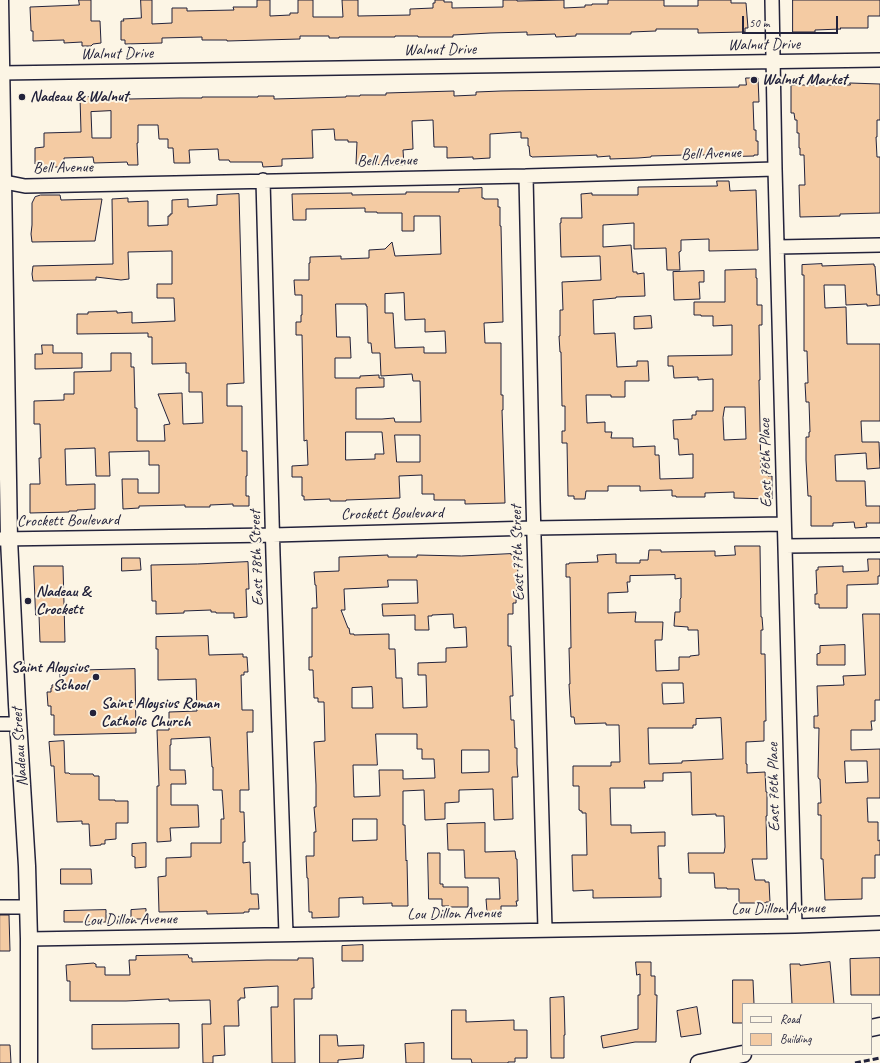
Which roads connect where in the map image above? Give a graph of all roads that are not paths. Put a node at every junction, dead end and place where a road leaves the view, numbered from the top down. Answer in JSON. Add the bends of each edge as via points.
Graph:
{"nodes":[{"id":1,"x":0,"y":0,"type":"edge"},
{"id":2,"x":772,"y":0,"type":"edge"},
{"id":3,"x":880,"y":60,"type":"edge"},
{"id":4,"x":773,"y":62,"type":"junction"},
{"id":5,"x":1,"y":73,"type":"junction"},
{"id":6,"x":775,"y":169,"type":"junction"},
{"id":7,"x":526,"y":176,"type":"junction"},
{"id":8,"x":263,"y":180,"type":"junction"},
{"id":9,"x":2,"y":182,"type":"edge"},
{"id":10,"x":880,"y":245,"type":"edge"},
{"id":11,"x":777,"y":247,"type":"junction"},
{"id":12,"x":3,"y":350,"type":"edge"},
{"id":13,"x":784,"y":524,"type":"junction"},
{"id":14,"x":534,"y":528,"type":"junction"},
{"id":15,"x":273,"y":534,"type":"junction"},
{"id":16,"x":4,"y":539,"type":"edge"},
{"id":17,"x":880,"y":545,"type":"edge"},
{"id":18,"x":785,"y":546,"type":"junction"},
{"id":19,"x":0,"y":724,"type":"edge"},
{"id":20,"x":18,"y":724,"type":"junction"},
{"id":21,"x":0,"y":907,"type":"edge"},
{"id":22,"x":28,"y":907,"type":"junction"},
{"id":23,"x":880,"y":923,"type":"edge"},
{"id":24,"x":795,"y":926,"type":"junction"},
{"id":25,"x":545,"y":929,"type":"junction"},
{"id":26,"x":286,"y":934,"type":"junction"},
{"id":27,"x":29,"y":939,"type":"junction"},
{"id":28,"x":742,"y":1054,"type":"edge"},
{"id":29,"x":29,"y":1063,"type":"edge"},
{"id":30,"x":699,"y":1063,"type":"edge"}],
"edges":[{"from":1,"to":5,"type":"main road","name":"Nadeau Street"},
{"from":2,"to":4,"type":"street","name":"East 76th Place"},
{"from":3,"to":4,"type":"street","name":"Walnut Drive"},
{"from":4,"to":5,"type":"street","name":"Walnut Drive"},
{"from":4,"to":6,"type":"street","name":"East 76th Place"},
{"from":5,"to":9,"type":"main road","name":"Nadeau Street"},
{"from":6,"to":7,"type":"street","name":"Bell Avenue"},
{"from":6,"to":11,"type":"street","name":"East 76th Place"},
{"from":7,"to":8,"type":"street","name":"Bell Avenue"},
{"from":7,"to":14,"type":"street","name":"East 77th Street"},
{"from":8,"to":9,"type":"street","name":"Bell Avenue","via":[[25,186]]},
{"from":8,"to":15,"type":"street","name":"East 78th Street"},
{"from":9,"to":12,"type":"main road","name":"Nadeau Street"},
{"from":10,"to":11,"type":"street"},
{"from":11,"to":13,"type":"street","name":"East 76th Place"},
{"from":12,"to":16,"type":"main road","name":"Nadeau Street"},
{"from":13,"to":14,"type":"street","name":"Crockett Boulevard"},
{"from":13,"to":18,"type":"street","name":"East 76th Place"},
{"from":14,"to":15,"type":"street","name":"Crockett Boulevard"},
{"from":14,"to":25,"type":"street","name":"East 77th Street"},
{"from":15,"to":16,"type":"street","name":"Crockett Boulevard"},
{"from":15,"to":26,"type":"street","name":"East 78th Street"},
{"from":16,"to":20,"type":"main road","name":"Nadeau Street"},
{"from":17,"to":18,"type":"street"},
{"from":18,"to":24,"type":"street","name":"East 76th Place"},
{"from":19,"to":20,"type":"street"},
{"from":20,"to":22,"type":"main road","name":"Nadeau Street"},
{"from":21,"to":22,"type":"street"},
{"from":22,"to":27,"type":"main road","name":"Nadeau Street"},
{"from":23,"to":24,"type":"street","name":"Lou Dillon Avenue"},
{"from":24,"to":25,"type":"street","name":"Lou Dillon Avenue"},
{"from":25,"to":26,"type":"street","name":"Lou Dillon Avenue"},
{"from":26,"to":27,"type":"street","name":"Lou Dillon Avenue"},
{"from":27,"to":29,"type":"main road","name":"Nadeau Street"},
{"from":28,"to":30,"type":"main road"}]}
